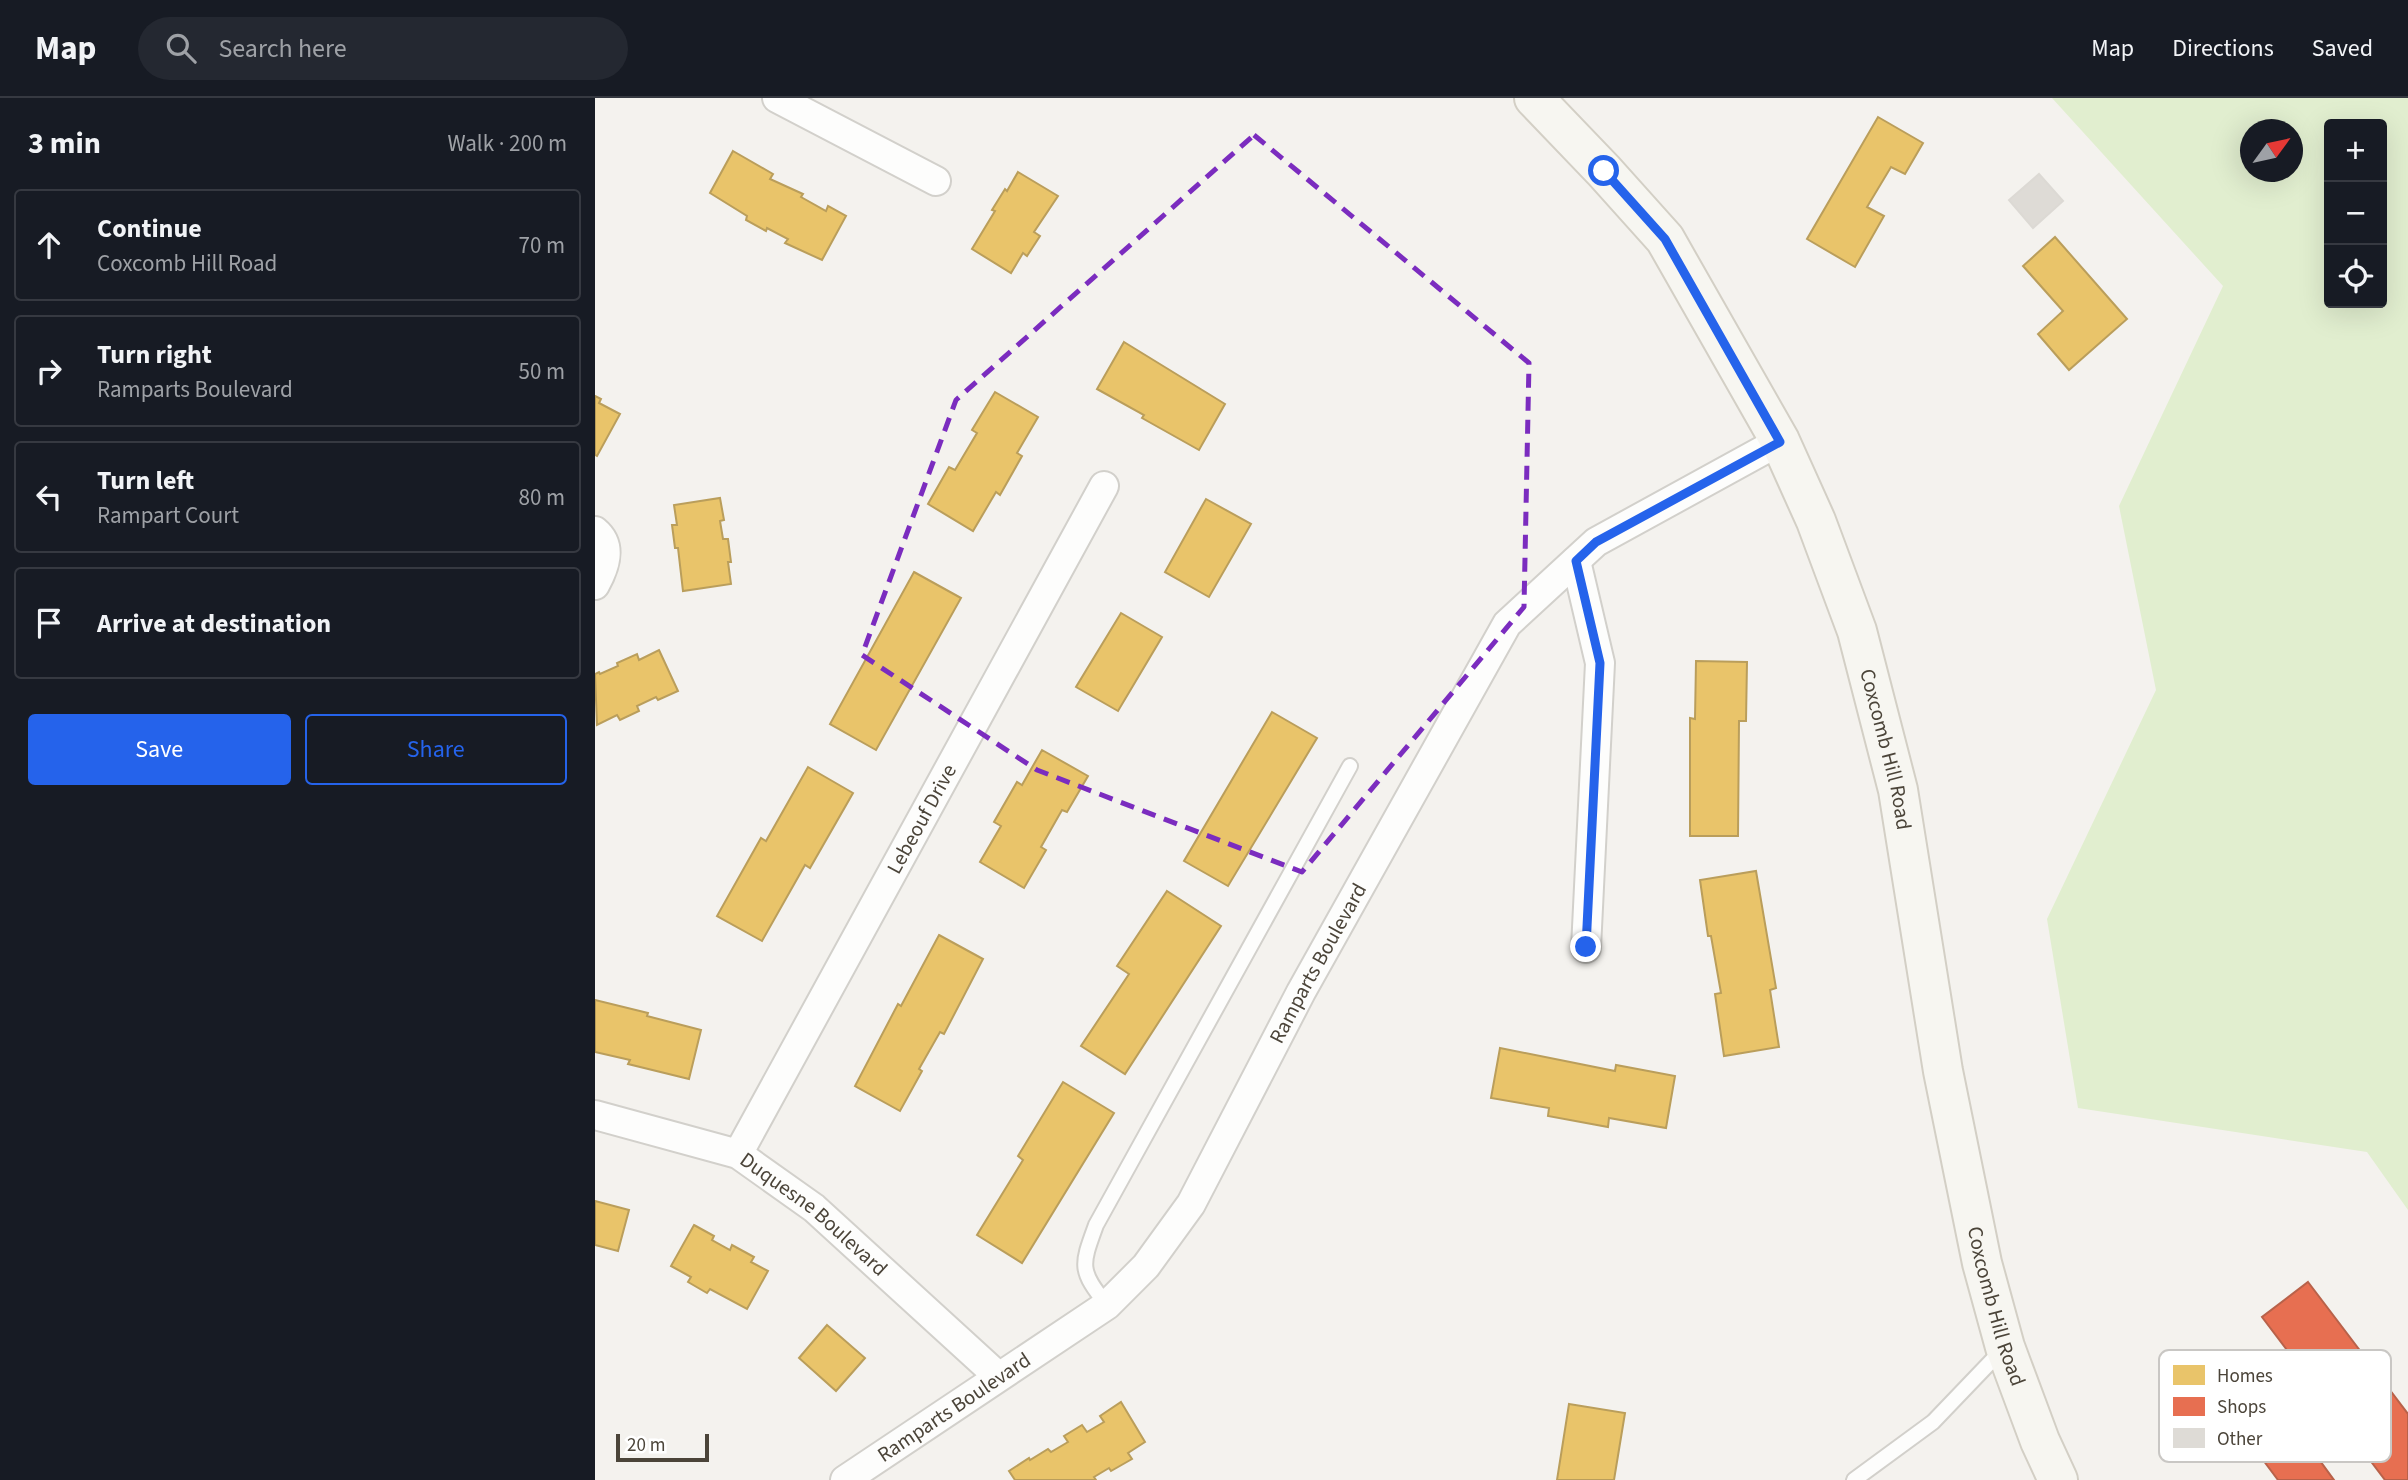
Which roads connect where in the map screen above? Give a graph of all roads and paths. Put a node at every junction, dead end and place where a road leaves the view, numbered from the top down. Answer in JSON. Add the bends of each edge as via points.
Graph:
{"nodes":[{"id":1,"x":777,"y":98,"type":"edge"},
{"id":2,"x":1534,"y":98,"type":"edge"},
{"id":3,"x":936,"y":181,"type":"dead end"},
{"id":4,"x":1780,"y":442,"type":"junction"},
{"id":5,"x":1104,"y":486,"type":"dead end"},
{"id":6,"x":595,"y":531,"type":"edge"},
{"id":7,"x":1576,"y":561,"type":"junction"},
{"id":8,"x":595,"y":584,"type":"edge"},
{"id":9,"x":1350,"y":766,"type":"dead end"},
{"id":10,"x":1586,"y":947,"type":"dead end"},
{"id":11,"x":595,"y":1115,"type":"edge"},
{"id":12,"x":738,"y":1154,"type":"junction"},
{"id":13,"x":1107,"y":1305,"type":"junction"},
{"id":14,"x":2005,"y":1347,"type":"junction"},
{"id":15,"x":998,"y":1376,"type":"junction"},
{"id":16,"x":845,"y":1480,"type":"edge"},
{"id":17,"x":1854,"y":1480,"type":"edge"},
{"id":18,"x":2058,"y":1480,"type":"edge"}],
"edges":[{"from":1,"to":3,"type":"street"},
{"from":2,"to":4,"type":"main road","name":"Coxcomb Hill Road","via":[[1665,239]]},
{"from":4,"to":7,"type":"street","name":"Ramparts Boulevard","via":[[1596,542]]},
{"from":4,"to":14,"type":"main road","name":"Coxcomb Hill Road","via":[[1817,521],[1857,631],[1898,790],[1943,1072],[1982,1263]]},
{"from":5,"to":12,"type":"street","name":"Lebeouf Drive"},
{"from":6,"to":8,"type":"street","via":[[603,537],[605,565]]},
{"from":7,"to":10,"type":"street","via":[[1600,663]]},
{"from":7,"to":13,"type":"street","name":"Ramparts Boulevard","via":[[1507,624],[1301,992],[1191,1204],[1146,1266]]},
{"from":9,"to":13,"type":"lane","via":[[1096,1225],[1084,1258],[1089,1283]]},
{"from":11,"to":12,"type":"street","name":"Duquesne Boulevard"},
{"from":12,"to":15,"type":"street","name":"Duquesne Boulevard","via":[[814,1208]]},
{"from":13,"to":15,"type":"street","name":"Ramparts Boulevard"},
{"from":14,"to":17,"type":"lane","via":[[1933,1422]]},
{"from":14,"to":18,"type":"main road","name":"Coxcomb Hill Road"},
{"from":15,"to":16,"type":"street","name":"Ramparts Boulevard"}]}
